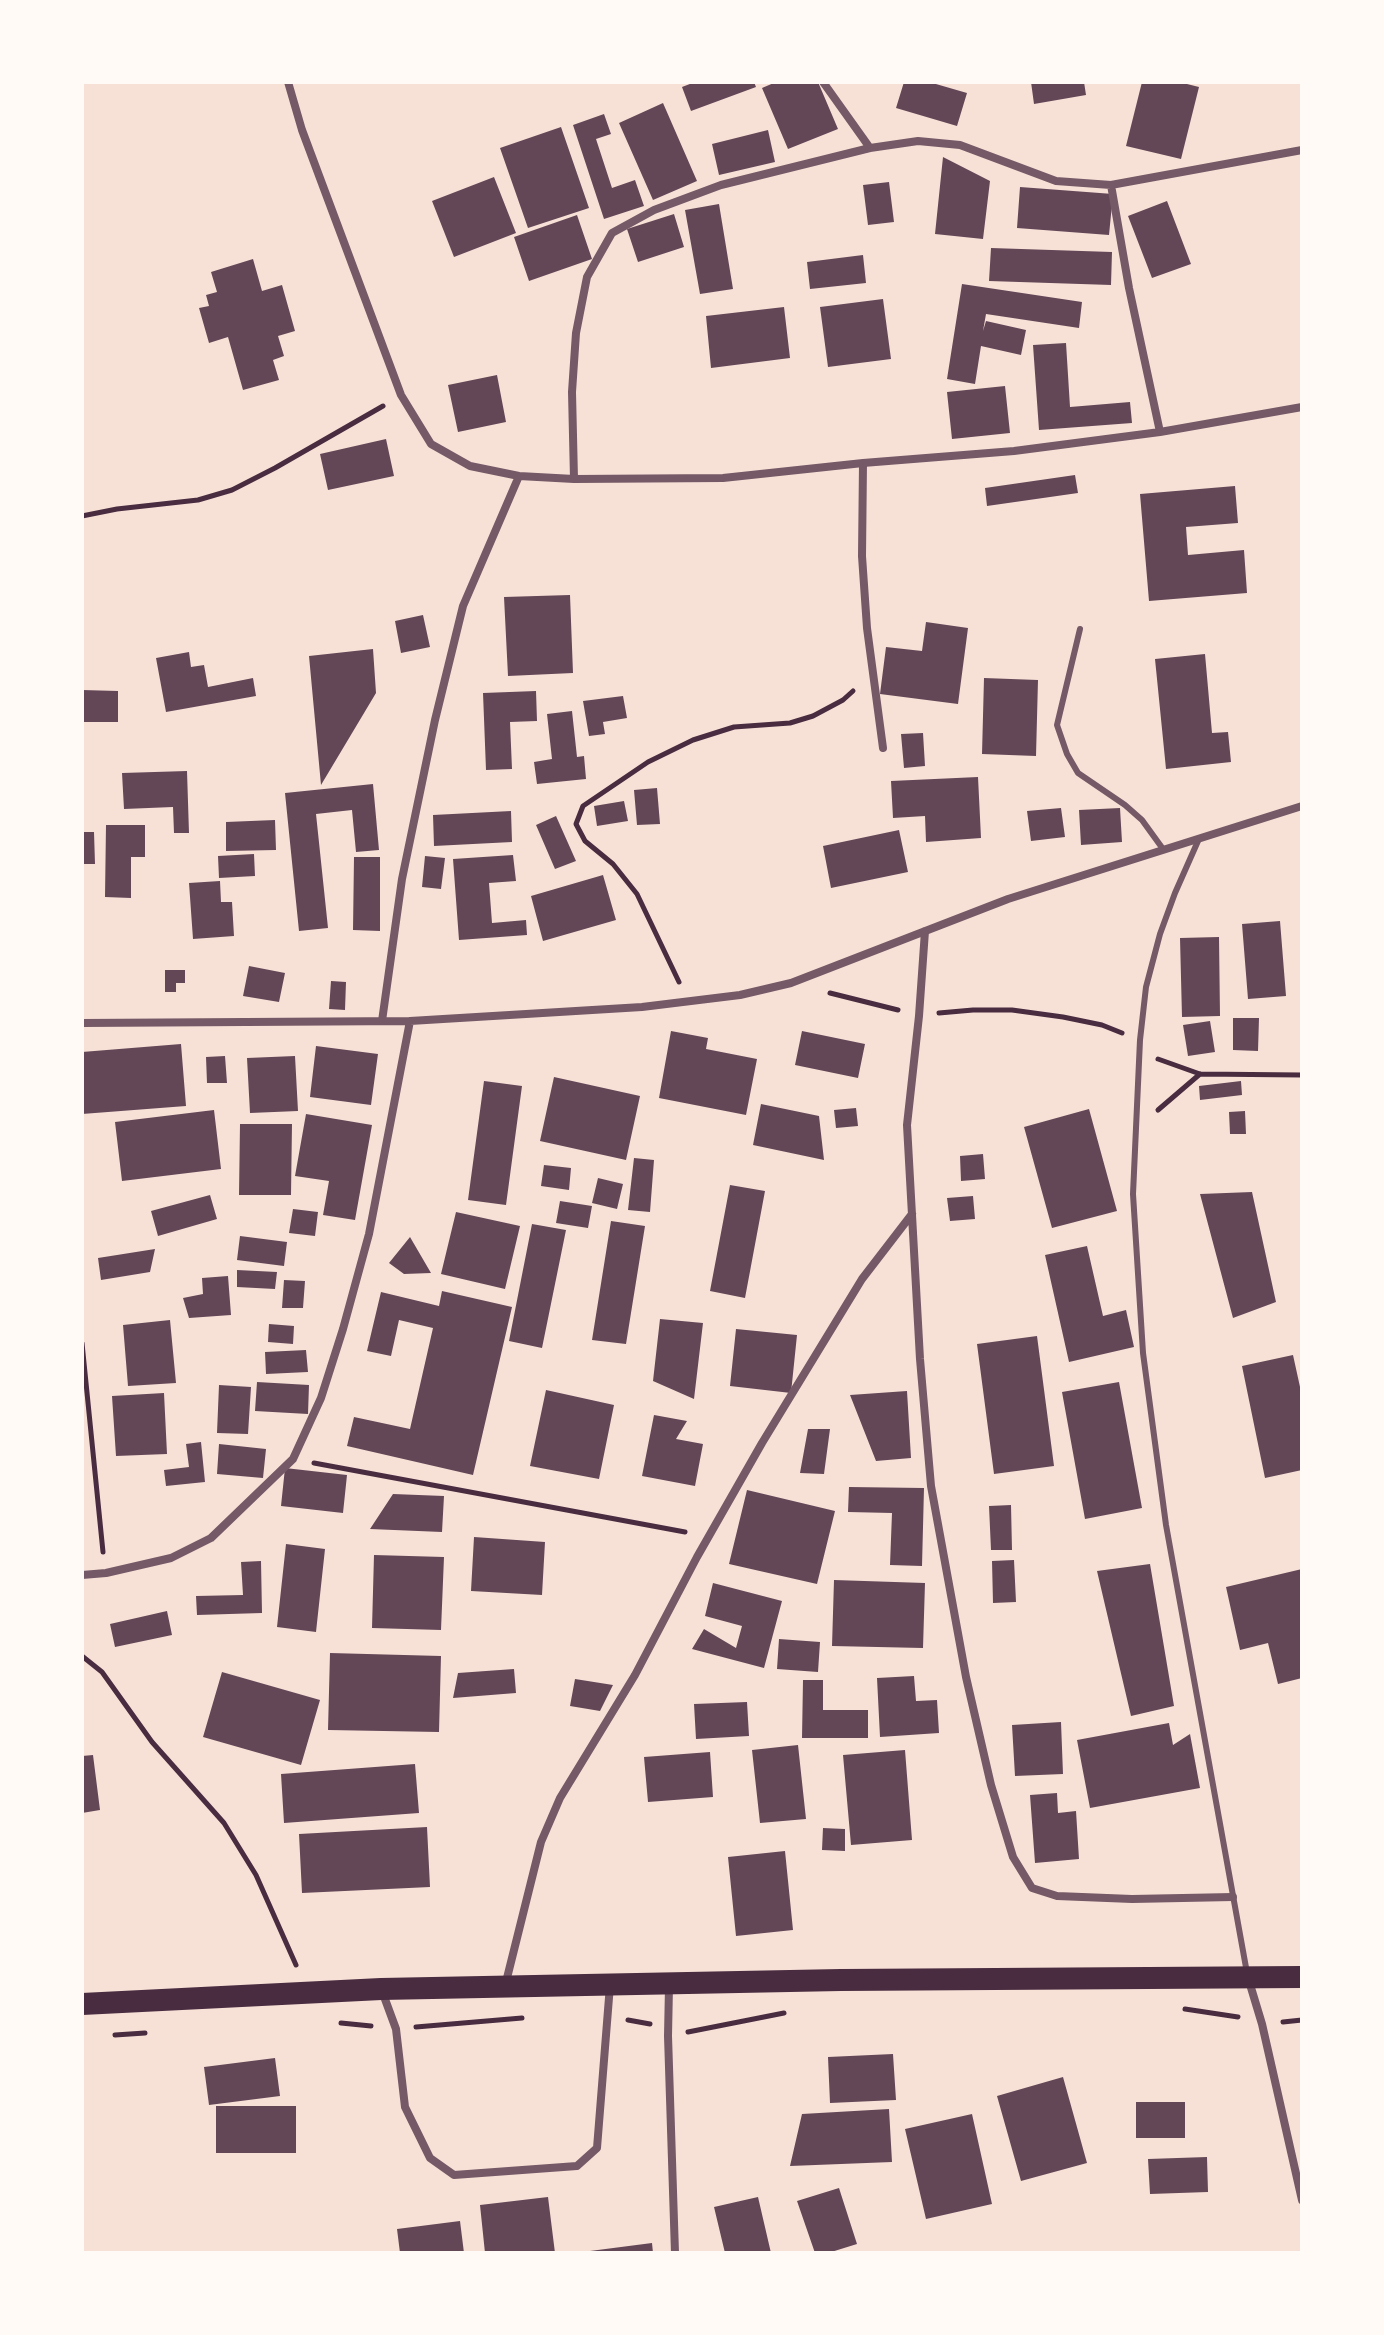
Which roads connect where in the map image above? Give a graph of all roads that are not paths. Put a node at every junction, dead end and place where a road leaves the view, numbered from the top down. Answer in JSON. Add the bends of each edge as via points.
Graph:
{"nodes":[{"id":1,"x":288,"y":82,"type":"edge"},
{"id":2,"x":823,"y":82,"type":"edge"},
{"id":3,"x":870,"y":148,"type":"junction"},
{"id":4,"x":1302,"y":150,"type":"edge"},
{"id":5,"x":1111,"y":185,"type":"junction"},
{"id":6,"x":1302,"y":407,"type":"edge"},
{"id":7,"x":1160,"y":432,"type":"junction"},
{"id":8,"x":863,"y":463,"type":"junction"},
{"id":9,"x":519,"y":476,"type":"junction"},
{"id":10,"x":574,"y":479,"type":"junction"},
{"id":11,"x":1080,"y":629,"type":"dead end"},
{"id":12,"x":883,"y":748,"type":"dead end"},
{"id":13,"x":1302,"y":806,"type":"edge"},
{"id":14,"x":1198,"y":841,"type":"junction"},
{"id":15,"x":1163,"y":849,"type":"junction"},
{"id":16,"x":925,"y":931,"type":"junction"},
{"id":17,"x":382,"y":1021,"type":"junction"},
{"id":18,"x":410,"y":1021,"type":"junction"},
{"id":19,"x":82,"y":1023,"type":"edge"},
{"id":20,"x":912,"y":1214,"type":"junction"},
{"id":21,"x":82,"y":1575,"type":"edge"},
{"id":22,"x":1233,"y":1897,"type":"junction"},
{"id":23,"x":1248,"y":1977,"type":"junction"},
{"id":24,"x":1302,"y":1977,"type":"edge"},
{"id":25,"x":610,"y":1984,"type":"junction"},
{"id":26,"x":669,"y":1985,"type":"junction"},
{"id":27,"x":505,"y":1986,"type":"junction"},
{"id":28,"x":381,"y":1989,"type":"junction"},
{"id":29,"x":82,"y":2004,"type":"edge"},
{"id":30,"x":1302,"y":2200,"type":"edge"},
{"id":31,"x":675,"y":2253,"type":"edge"}],
"edges":[{"from":1,"to":9,"type":"street","via":[[401,395],[431,444],[470,466]]},
{"from":2,"to":3,"type":"street"},
{"from":3,"to":5,"type":"street","via":[[918,141],[960,145],[1056,181]]},
{"from":3,"to":10,"type":"street","via":[[721,185],[654,210],[612,233],[587,277],[576,333]]},
{"from":4,"to":5,"type":"street"},
{"from":5,"to":7,"type":"street"},
{"from":6,"to":7,"type":"street"},
{"from":7,"to":8,"type":"street"},
{"from":8,"to":10,"type":"street","via":[[723,478]]},
{"from":8,"to":12,"type":"street","via":[[862,556]]},
{"from":9,"to":10,"type":"street"},
{"from":9,"to":17,"type":"street","via":[[463,606],[402,879]]},
{"from":11,"to":15,"type":"lane","via":[[1057,725],[1067,754],[1078,773],[1142,820]]},
{"from":13,"to":14,"type":"street"},
{"from":14,"to":15,"type":"street"},
{"from":14,"to":22,"type":"lane","via":[[1160,934],[1146,987],[1133,1194],[1143,1353],[1166,1525]]},
{"from":15,"to":16,"type":"street"},
{"from":16,"to":18,"type":"street","via":[[791,983],[740,995],[552,1014]]},
{"from":16,"to":20,"type":"street","via":[[907,1125]]},
{"from":17,"to":18,"type":"street"},
{"from":17,"to":19,"type":"street"},
{"from":18,"to":21,"type":"street","via":[[369,1234],[321,1398],[293,1459],[211,1538],[171,1558]]},
{"from":20,"to":22,"type":"street","via":[[931,1486],[966,1677],[1013,1857],[1032,1888],[1057,1896]]},
{"from":20,"to":27,"type":"street","via":[[862,1279],[762,1443],[635,1675],[560,1798],[541,1842]]},
{"from":22,"to":23,"type":"lane"},
{"from":23,"to":24,"type":"highway"},
{"from":23,"to":26,"type":"highway"},
{"from":23,"to":30,"type":"street"},
{"from":25,"to":26,"type":"highway"},
{"from":25,"to":27,"type":"highway"},
{"from":25,"to":28,"type":"street","via":[[597,2148],[577,2166],[454,2175],[430,2158],[405,2107],[396,2029]]},
{"from":26,"to":31,"type":"street"},
{"from":27,"to":28,"type":"highway"},
{"from":28,"to":29,"type":"highway"}]}
